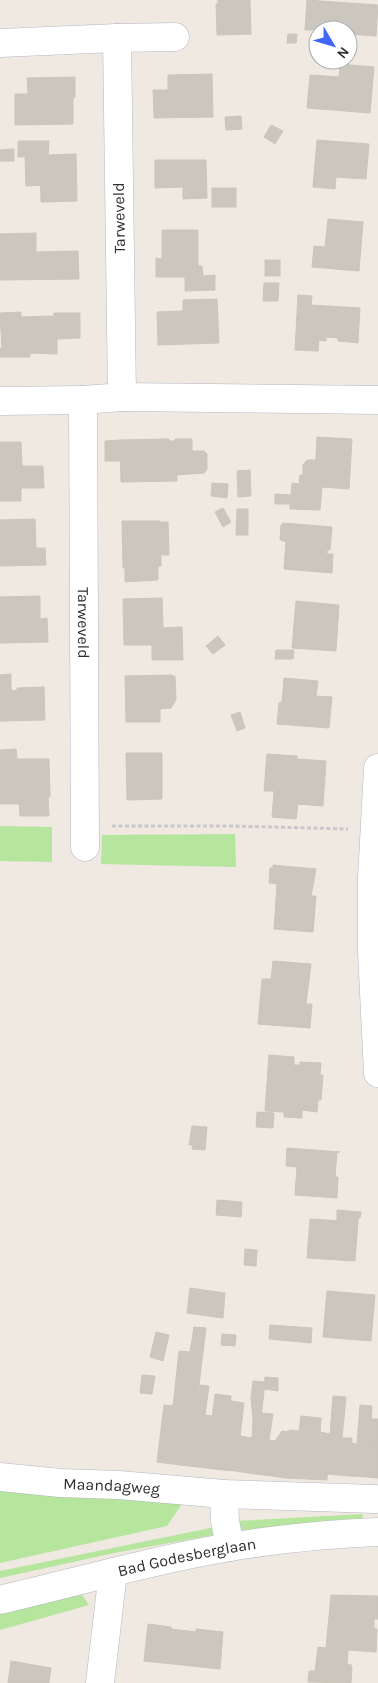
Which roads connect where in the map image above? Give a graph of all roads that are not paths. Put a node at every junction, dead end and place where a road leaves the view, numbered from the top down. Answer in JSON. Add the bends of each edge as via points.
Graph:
{"nodes":[{"id":1,"x":175,"y":37,"type":"dead end"},
{"id":2,"x":117,"y":38,"type":"junction"},
{"id":3,"x":0,"y":42,"type":"edge"},
{"id":4,"x":122,"y":398,"type":"junction"},
{"id":5,"x":83,"y":400,"type":"junction"},
{"id":6,"x":378,"y":400,"type":"edge"},
{"id":7,"x":0,"y":401,"type":"edge"},
{"id":8,"x":378,"y":768,"type":"edge"},
{"id":9,"x":84,"y":836,"type":"road end"},
{"id":10,"x":376,"y":993,"type":"edge"},
{"id":11,"x":378,"y":1073,"type":"edge"},
{"id":12,"x":0,"y":1477,"type":"edge"},
{"id":13,"x":224,"y":1494,"type":"junction"},
{"id":14,"x":375,"y":1499,"type":"dead end"},
{"id":15,"x":378,"y":1532,"type":"edge"},
{"id":16,"x":230,"y":1547,"type":"junction"},
{"id":17,"x":113,"y":1572,"type":"junction"},
{"id":18,"x":0,"y":1600,"type":"edge"},
{"id":19,"x":100,"y":1683,"type":"edge"}],
"edges":[{"from":1,"to":2,"type":"street"},
{"from":2,"to":3,"type":"street"},
{"from":2,"to":4,"type":"street","name":"Tarweveld"},
{"from":4,"to":5,"type":"street"},
{"from":4,"to":6,"type":"street"},
{"from":5,"to":7,"type":"street"},
{"from":5,"to":9,"type":"street","name":"Tarweveld"},
{"from":8,"to":10,"type":"street","via":[[372,915]]},
{"from":10,"to":11,"type":"street"},
{"from":12,"to":13,"type":"street","name":"Maandagweg"},
{"from":13,"to":14,"type":"street","name":"Maandagweg"},
{"from":13,"to":16,"type":"street"},
{"from":15,"to":16,"type":"street","name":"Bad Godesberglaan"},
{"from":16,"to":17,"type":"street","name":"Bad Godesberglaan"},
{"from":17,"to":18,"type":"street","name":"Bad Godesberglaan"},
{"from":17,"to":19,"type":"street"}]}
